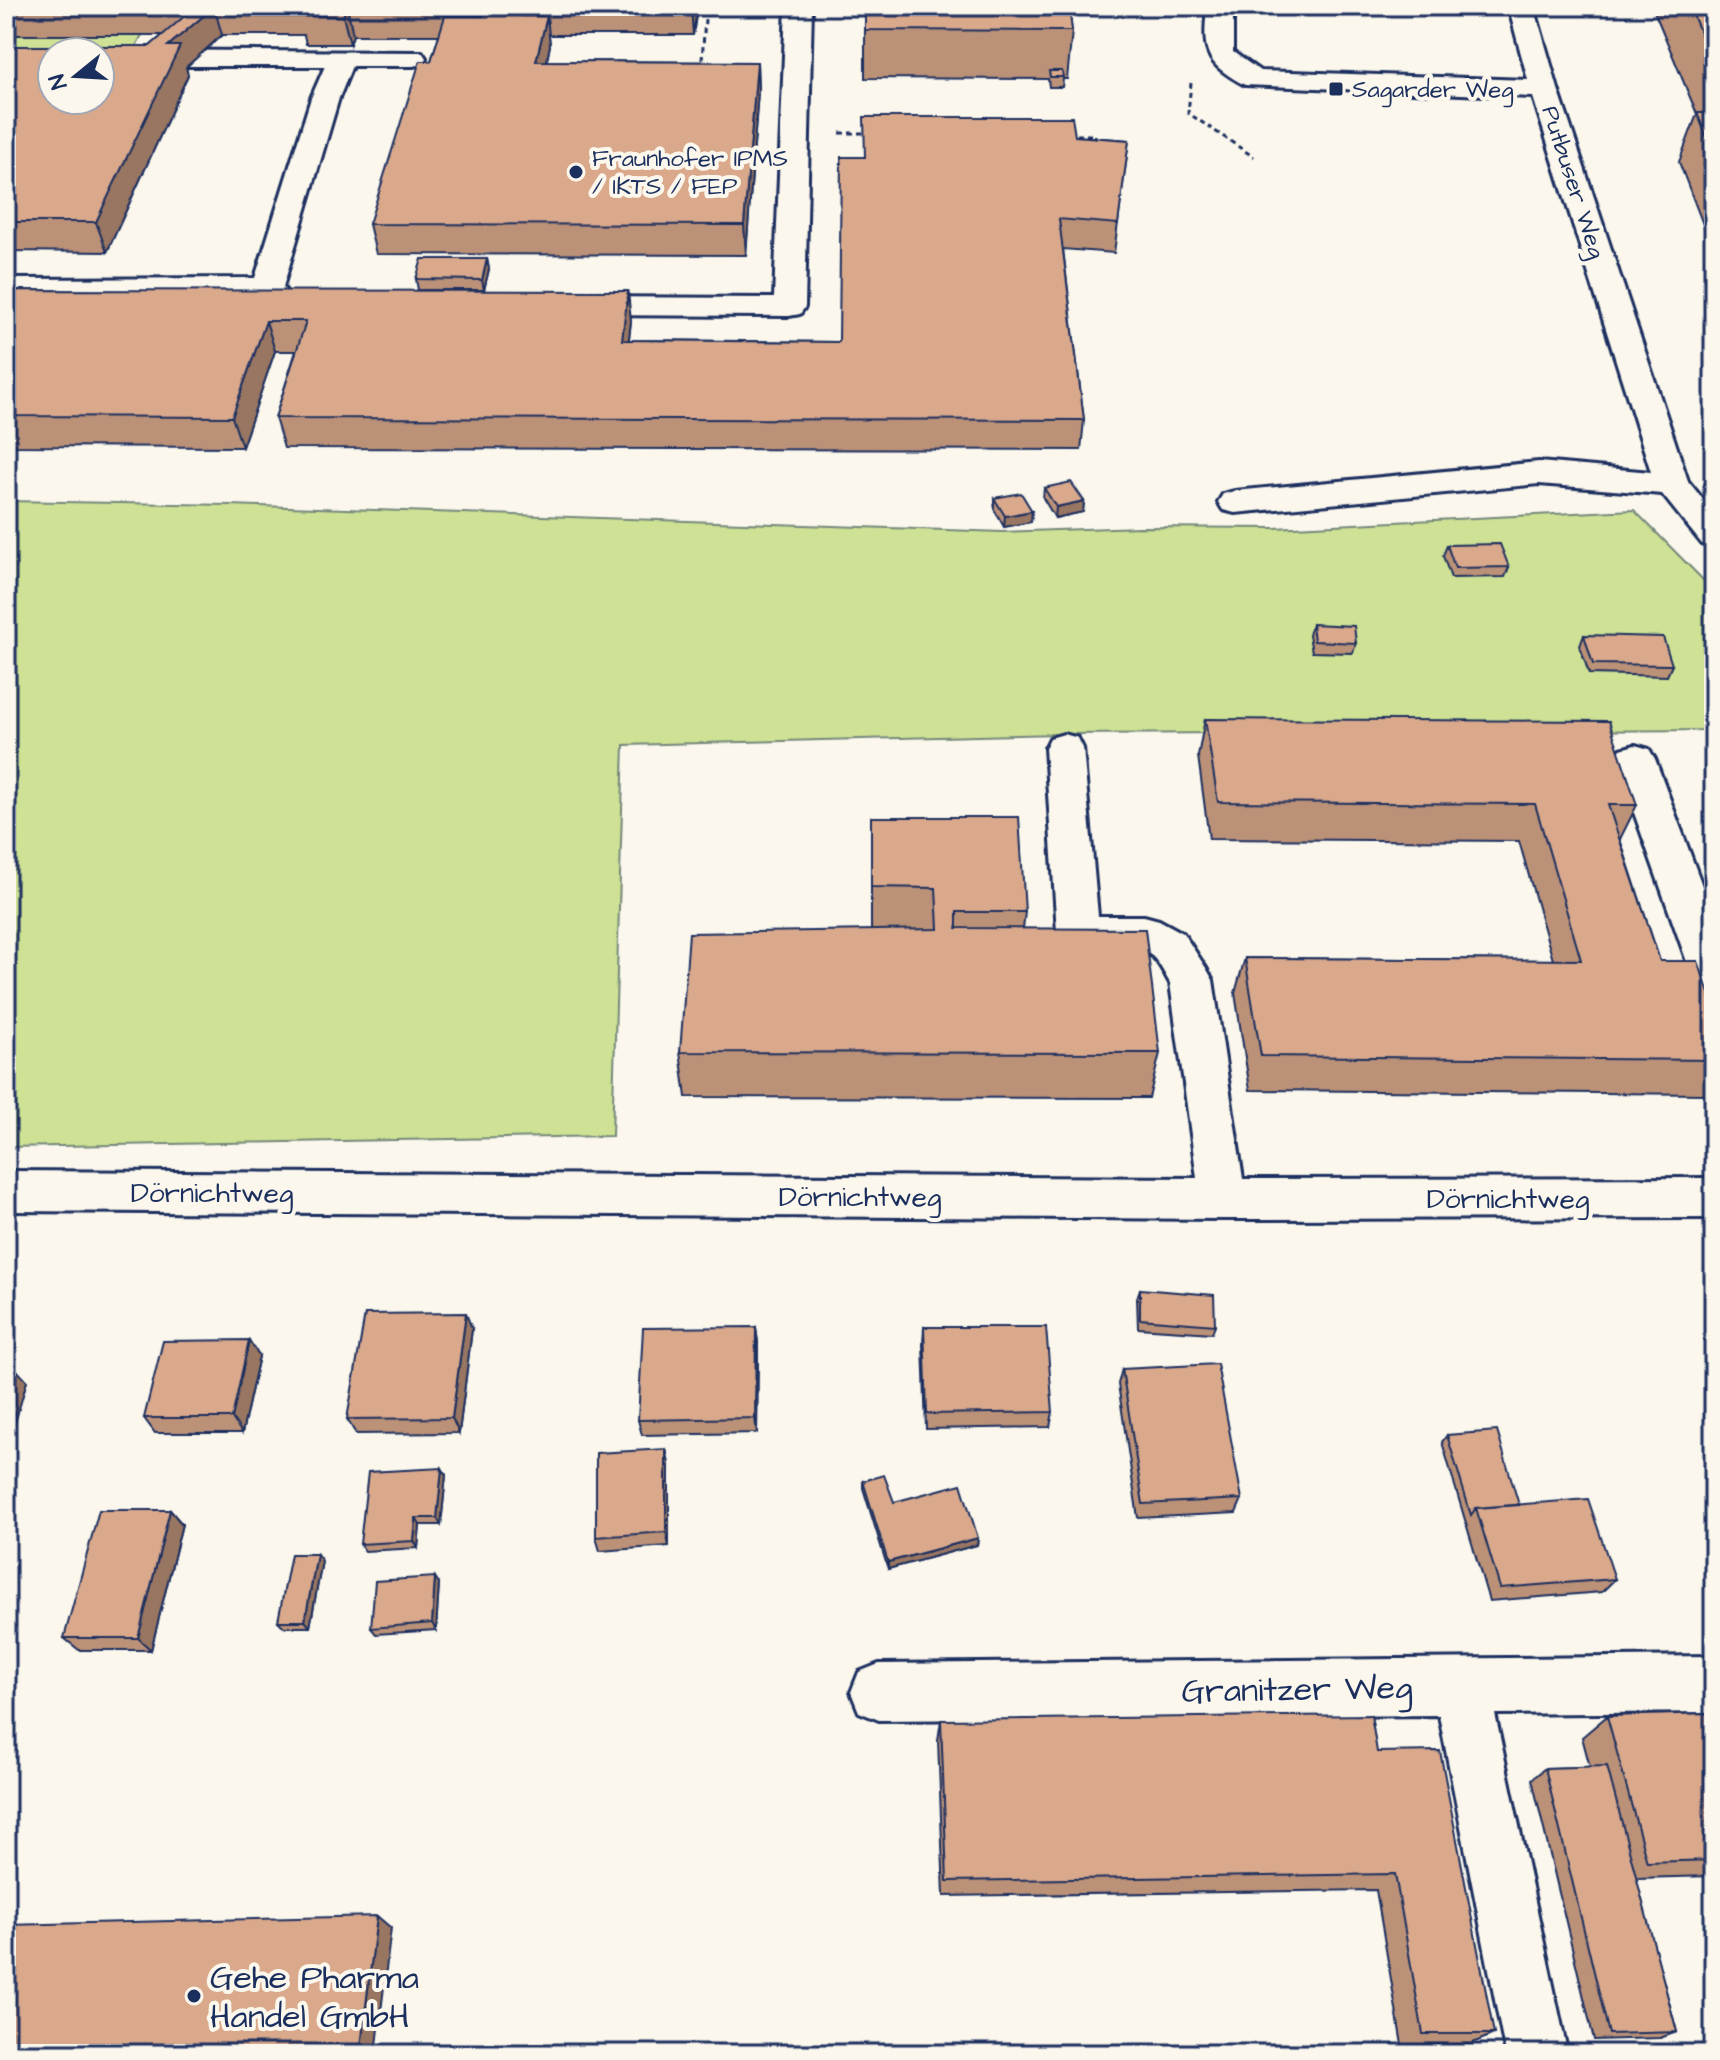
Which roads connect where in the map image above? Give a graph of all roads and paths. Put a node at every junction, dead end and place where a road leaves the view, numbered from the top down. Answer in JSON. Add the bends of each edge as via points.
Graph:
{"nodes":[{"id":1,"x":706,"y":6,"type":"edge"},
{"id":2,"x":799,"y":6,"type":"edge"},
{"id":3,"x":1220,"y":6,"type":"edge"},
{"id":4,"x":1525,"y":9,"type":"edge"},
{"id":5,"x":116,"y":58,"type":"edge"},
{"id":6,"x":342,"y":58,"type":"junction"},
{"id":7,"x":413,"y":58,"type":"dead end"},
{"id":8,"x":702,"y":60,"type":"edge"},
{"id":9,"x":1189,"y":84,"type":"dead end"},
{"id":10,"x":1544,"y":89,"type":"junction"},
{"id":11,"x":795,"y":133,"type":"junction"},
{"id":12,"x":874,"y":133,"type":"edge"},
{"id":13,"x":1063,"y":135,"type":"edge"},
{"id":14,"x":1096,"y":146,"type":"edge"},
{"id":15,"x":1254,"y":157,"type":"dead end"},
{"id":16,"x":268,"y":287,"type":"junction"},
{"id":17,"x":6,"y":288,"type":"edge"},
{"id":18,"x":344,"y":306,"type":"edge"},
{"id":19,"x":535,"y":306,"type":"edge"},
{"id":20,"x":1672,"y":484,"type":"junction"},
{"id":21,"x":1235,"y":502,"type":"dead end"},
{"id":22,"x":1714,"y":536,"type":"edge"},
{"id":23,"x":1064,"y":748,"type":"dead end"},
{"id":24,"x":1635,"y":759,"type":"dead end"},
{"id":25,"x":1714,"y":976,"type":"edge"},
{"id":26,"x":6,"y":1191,"type":"edge"},
{"id":27,"x":1714,"y":1198,"type":"edge"},
{"id":28,"x":1223,"y":1199,"type":"junction"},
{"id":29,"x":1714,"y":1684,"type":"edge"},
{"id":30,"x":1461,"y":1687,"type":"junction"},
{"id":31,"x":879,"y":1692,"type":"dead end"},
{"id":32,"x":1535,"y":2046,"type":"dead end"}],
"edges":[{"from":1,"to":8,"type":"path"},
{"from":2,"to":11,"type":"street"},
{"from":3,"to":10,"type":"street","name":"Putbuser Weg","via":[[1217,49],[1227,66],[1255,79]]},
{"from":4,"to":10,"type":"street"},
{"from":5,"to":6,"type":"street"},
{"from":6,"to":7,"type":"street"},
{"from":6,"to":16,"type":"street"},
{"from":9,"to":15,"type":"path","via":[[1188,113]]},
{"from":10,"to":20,"type":"street","name":"Putbuser Weg"},
{"from":11,"to":12,"type":"path"},
{"from":11,"to":19,"type":"street","via":[[789,307]]},
{"from":13,"to":14,"type":"path","via":[[1095,135]]},
{"from":16,"to":17,"type":"street"},
{"from":16,"to":18,"type":"street","via":[[280,305]]},
{"from":20,"to":21,"type":"street","via":[[1539,473]]},
{"from":20,"to":22,"type":"street","name":"Putbuser Weg"},
{"from":23,"to":28,"type":"street","via":[[1078,932],[1144,932],[1168,945],[1191,980]]},
{"from":24,"to":25,"type":"street"},
{"from":26,"to":28,"type":"street","name":"Dörnichtweg"},
{"from":27,"to":28,"type":"street","name":"Dörnichtweg"},
{"from":29,"to":30,"type":"street","name":"Granitzer Weg"},
{"from":30,"to":31,"type":"street","name":"Granitzer Weg"},
{"from":30,"to":32,"type":"street"}]}
